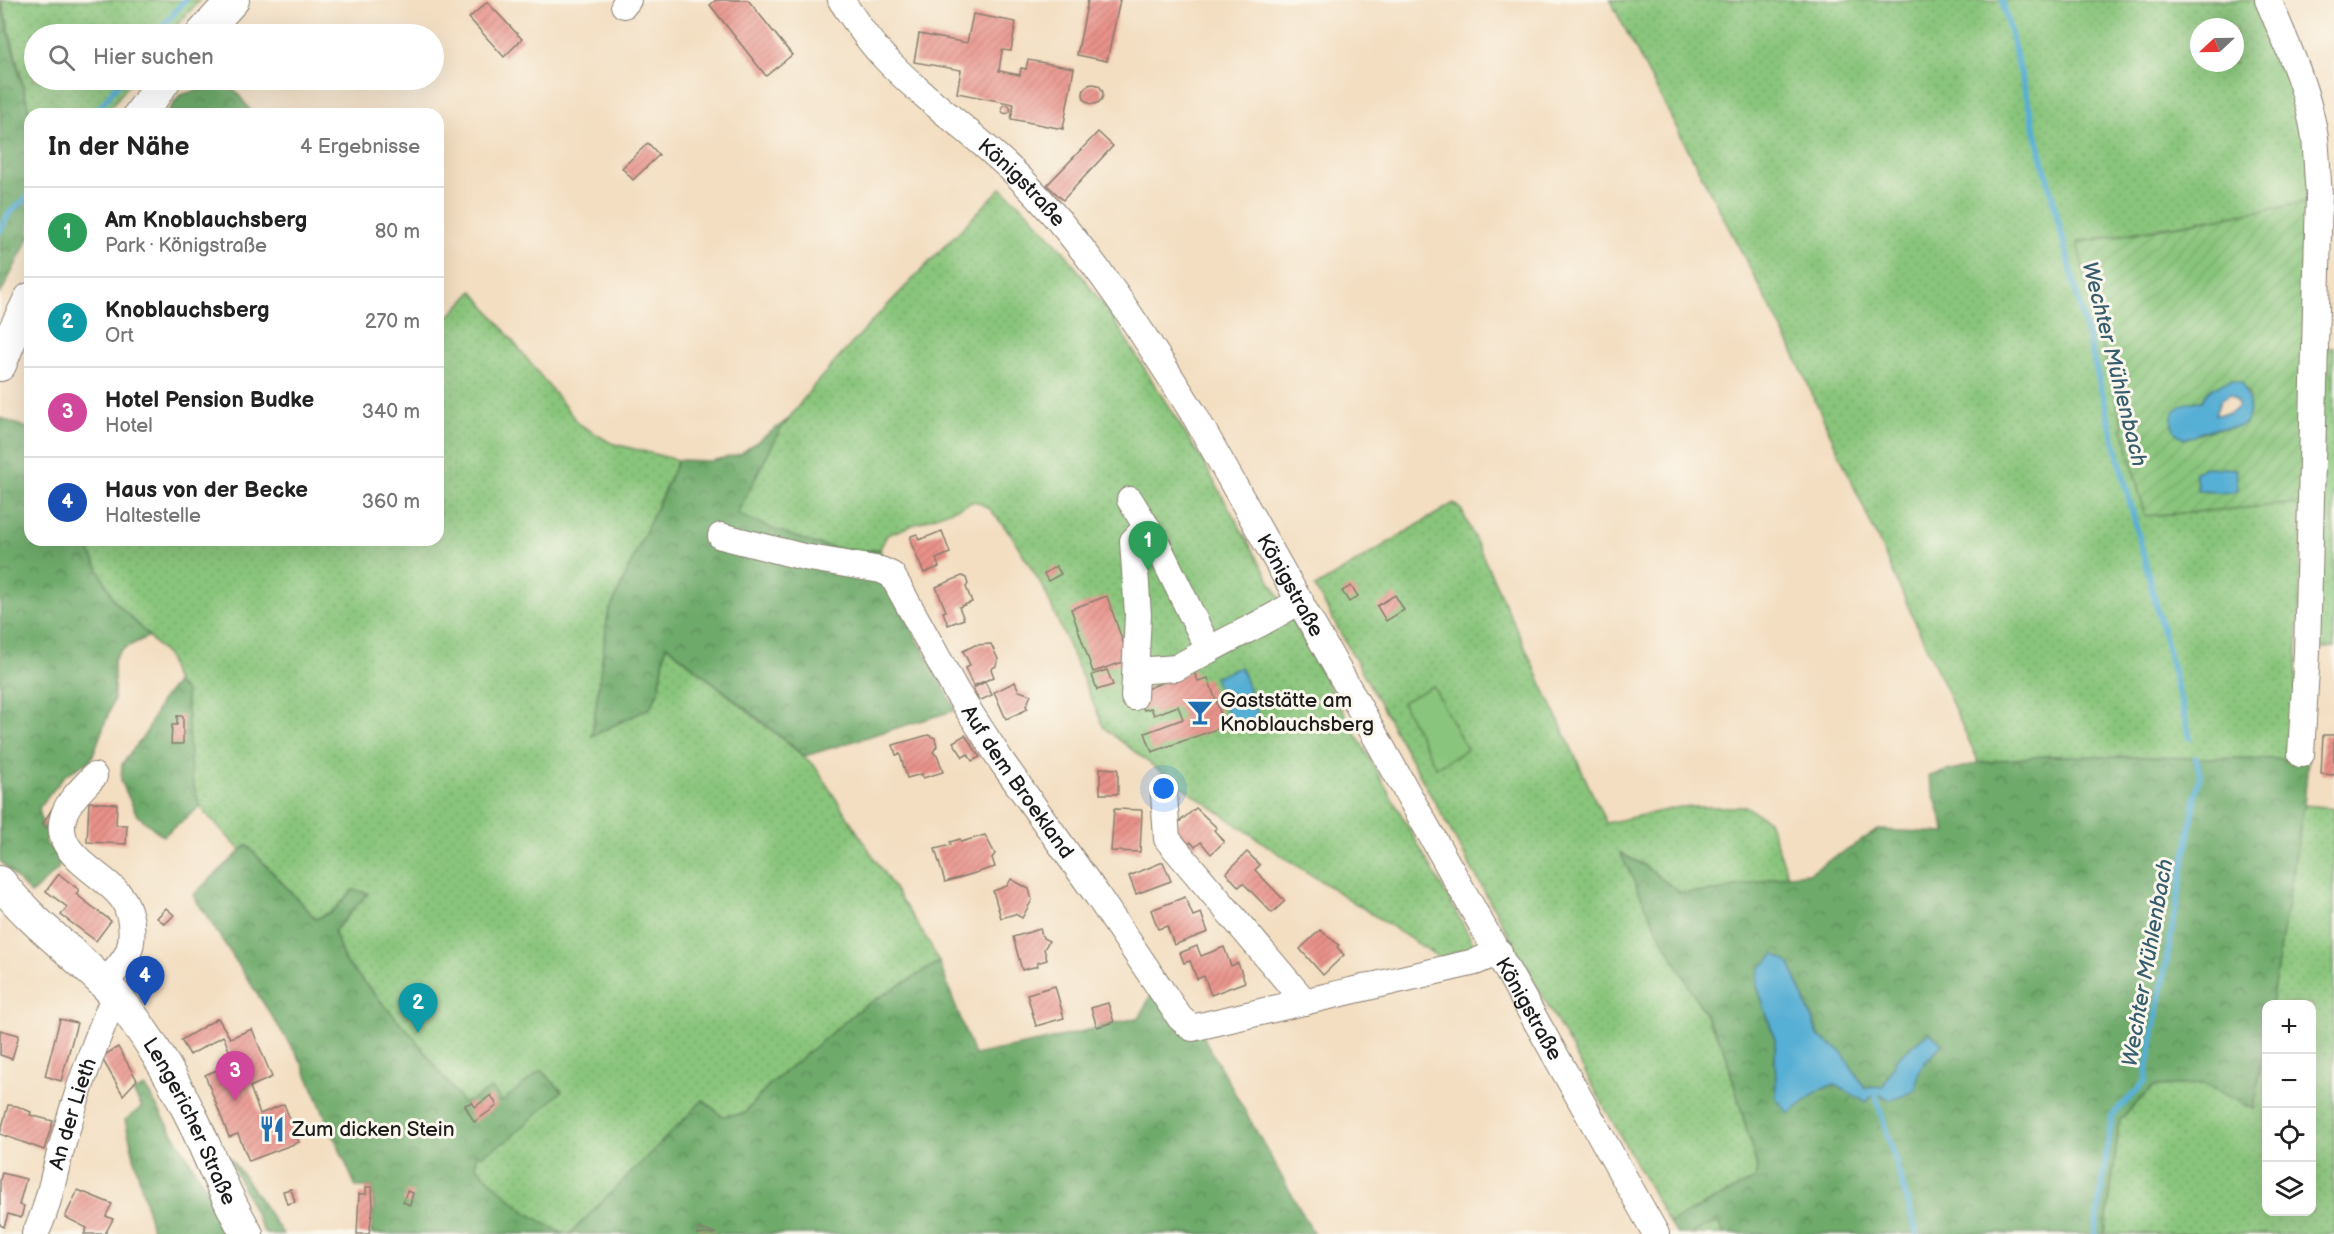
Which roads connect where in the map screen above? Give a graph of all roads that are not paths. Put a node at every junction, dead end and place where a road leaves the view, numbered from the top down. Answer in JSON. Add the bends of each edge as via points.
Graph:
{"nodes":[{"id":1,"x":233,"y":0,"type":"edge"},
{"id":2,"x":841,"y":0,"type":"edge"},
{"id":3,"x":2268,"y":0,"type":"edge"},
{"id":4,"x":211,"y":24,"type":"edge"},
{"id":5,"x":158,"y":90,"type":"edge"},
{"id":6,"x":144,"y":108,"type":"edge"},
{"id":7,"x":24,"y":311,"type":"edge"},
{"id":8,"x":0,"y":365,"type":"edge"},
{"id":9,"x":1130,"y":500,"type":"dead end"},
{"id":10,"x":1147,"y":527,"type":"junction"},
{"id":11,"x":721,"y":536,"type":"dead end"},
{"id":12,"x":1300,"y":600,"type":"junction"},
{"id":13,"x":1209,"y":650,"type":"junction"},
{"id":14,"x":1136,"y":671,"type":"junction"},
{"id":15,"x":1134,"y":697,"type":"dead end"},
{"id":16,"x":2301,"y":754,"type":"dead end"},
{"id":17,"x":94,"y":776,"type":"dead end"},
{"id":18,"x":1164,"y":794,"type":"dead end"},
{"id":19,"x":0,"y":882,"type":"edge"},
{"id":20,"x":1498,"y":952,"type":"junction"},
{"id":21,"x":110,"y":989,"type":"junction"},
{"id":22,"x":1305,"y":1002,"type":"junction"},
{"id":23,"x":35,"y":1234,"type":"edge"},
{"id":24,"x":247,"y":1234,"type":"edge"},
{"id":25,"x":1656,"y":1234,"type":"edge"}],
"edges":[{"from":1,"to":4,"type":"main road"},
{"from":2,"to":12,"type":"street","name":"Königstraße","via":[[882,55],[1020,178],[1083,251],[1134,319],[1195,416]]},
{"from":3,"to":16,"type":"street","via":[[2307,100],[2315,138],[2319,194]]},
{"from":5,"to":6,"type":"main road"},
{"from":7,"to":8,"type":"main road"},
{"from":9,"to":10,"type":"street"},
{"from":10,"to":13,"type":"street"},
{"from":10,"to":14,"type":"street","via":[[1134,541]]},
{"from":11,"to":22,"type":"street","name":"Auf dem Broekland","via":[[892,575],[956,691],[1002,762],[1187,1025],[1199,1028]]},
{"from":12,"to":13,"type":"street"},
{"from":12,"to":20,"type":"street","name":"Königstraße"},
{"from":13,"to":14,"type":"street","via":[[1176,668]]},
{"from":14,"to":15,"type":"street"},
{"from":17,"to":21,"type":"street","via":[[71,801],[62,822],[71,852],[114,889],[129,914],[132,942]]},
{"from":18,"to":22,"type":"street","via":[[1167,839]]},
{"from":19,"to":21,"type":"main road","name":"Lengericher Straße","via":[[34,920]]},
{"from":20,"to":22,"type":"street","name":"Auf dem Broekland","via":[[1475,962]]},
{"from":20,"to":25,"type":"street","name":"Königstraße"},
{"from":21,"to":23,"type":"street","name":"An der Lieth"},
{"from":21,"to":24,"type":"main road","name":"Lengericher Straße","via":[[164,1064]]}]}
